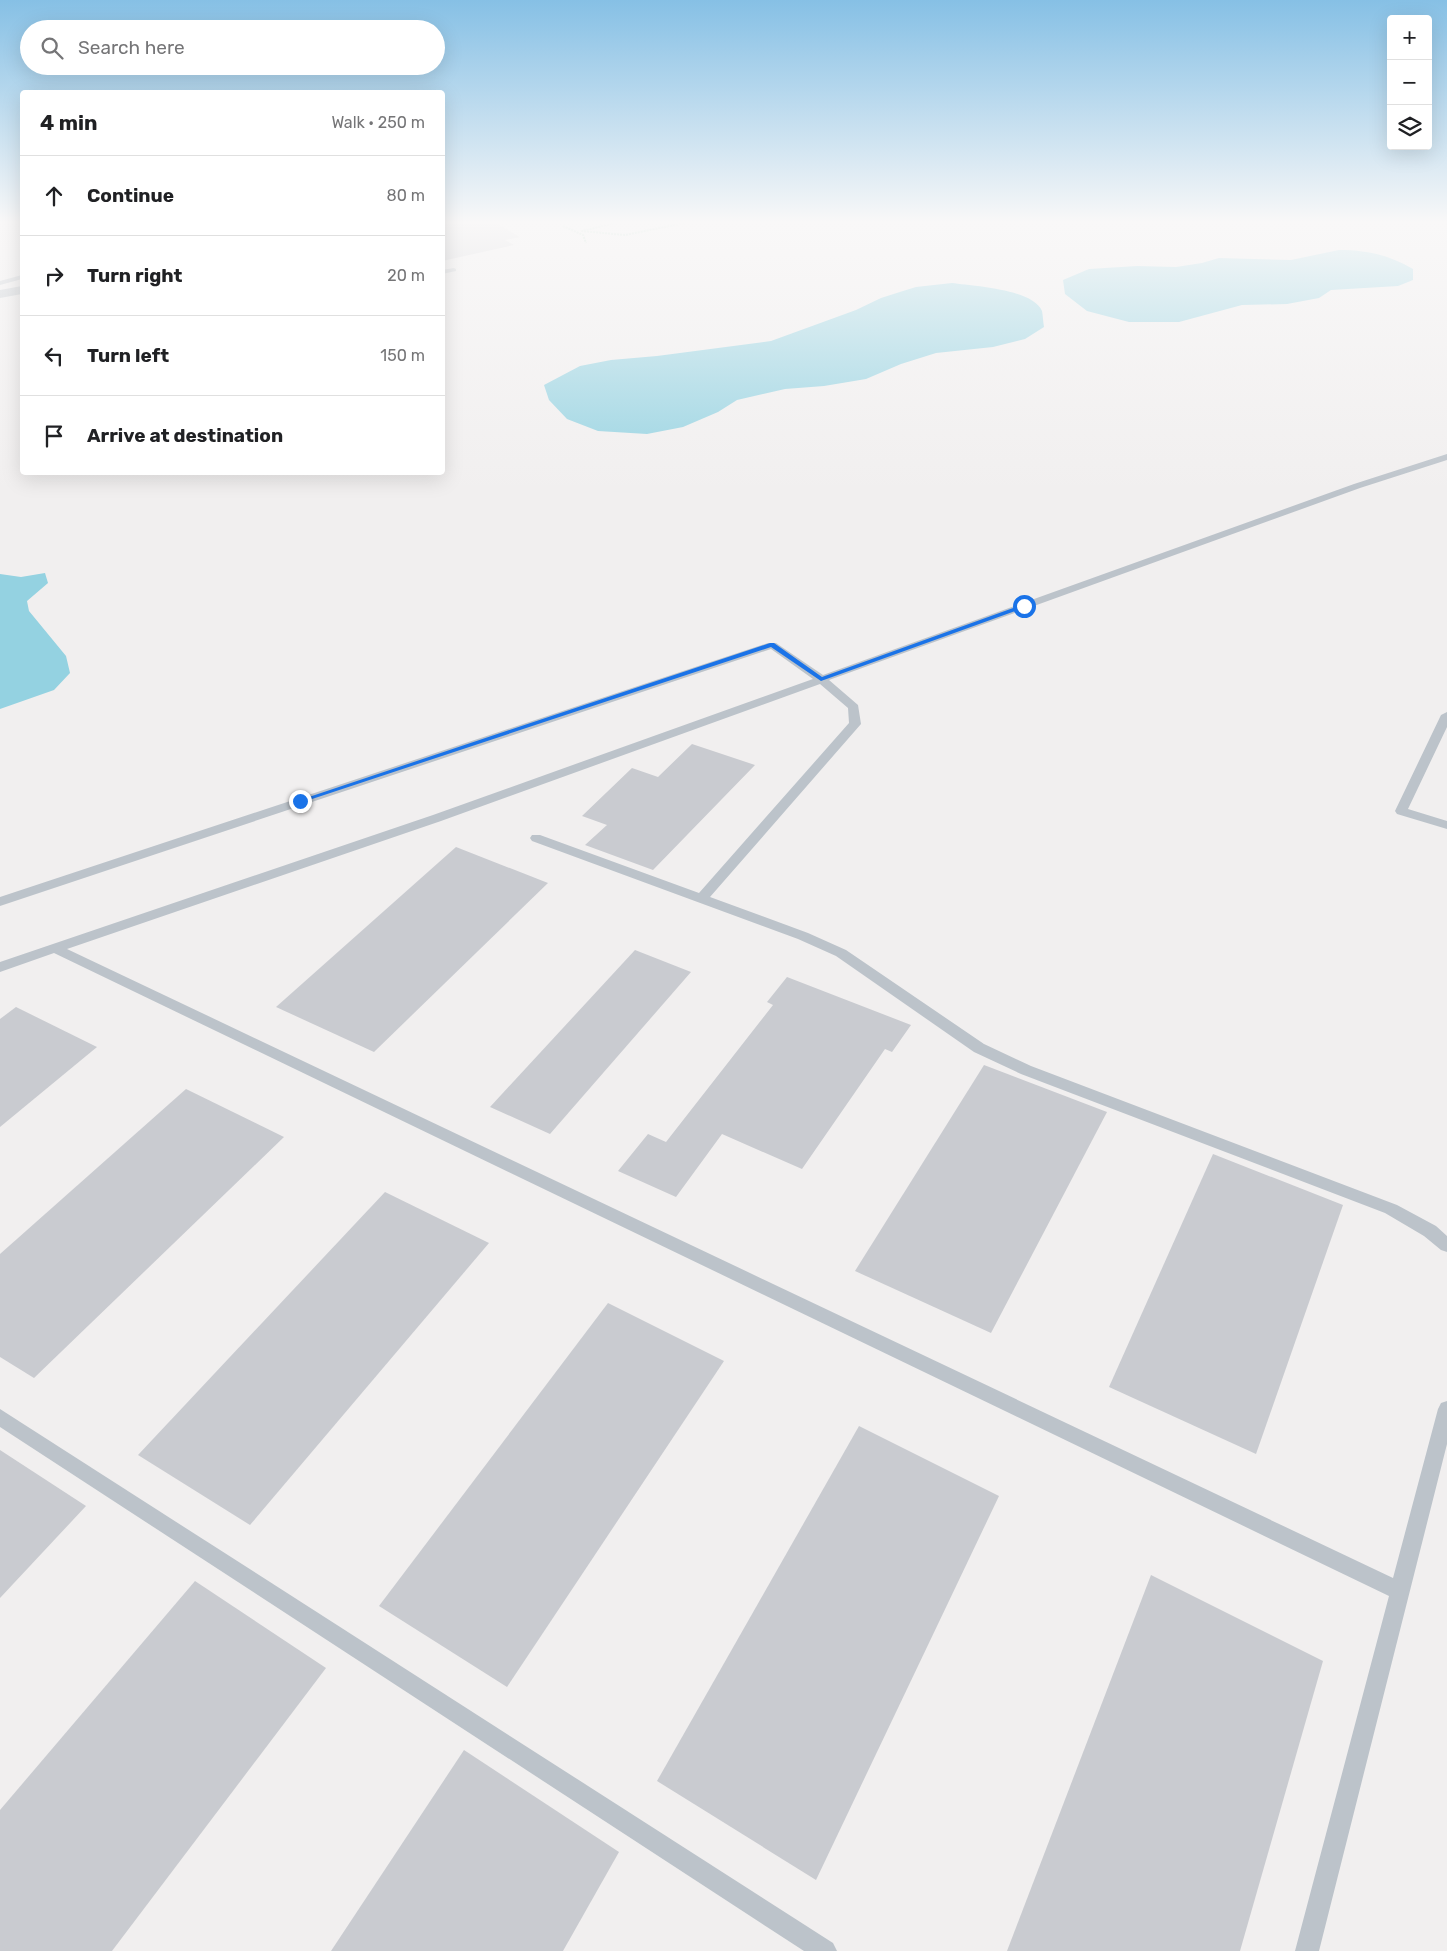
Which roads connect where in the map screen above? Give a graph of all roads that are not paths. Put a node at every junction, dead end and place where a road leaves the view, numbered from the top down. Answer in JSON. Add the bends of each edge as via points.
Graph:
{"nodes":[{"id":1,"x":1447,"y":457,"type":"edge"},
{"id":2,"x":821,"y":679,"type":"junction"},
{"id":3,"x":1447,"y":716,"type":"edge"},
{"id":4,"x":1447,"y":825,"type":"edge"},
{"id":5,"x":536,"y":838,"type":"dead end"},
{"id":6,"x":701,"y":899,"type":"junction"},
{"id":7,"x":0,"y":902,"type":"edge"},
{"id":8,"x":54,"y":948,"type":"junction"},
{"id":9,"x":0,"y":967,"type":"edge"},
{"id":10,"x":1447,"y":1245,"type":"edge"},
{"id":11,"x":1447,"y":1409,"type":"edge"},
{"id":12,"x":0,"y":1417,"type":"edge"},
{"id":13,"x":1401,"y":1592,"type":"junction"},
{"id":14,"x":824,"y":1951,"type":"edge"},
{"id":15,"x":1307,"y":1951,"type":"edge"}],
"edges":[{"from":1,"to":2,"type":"lane","via":[[1357,486]]},
{"from":2,"to":6,"type":"lane","via":[[854,707],[856,724]]},
{"from":2,"to":7,"type":"lane","via":[[772,645]]},
{"from":2,"to":8,"type":"lane","via":[[437,818]]},
{"from":3,"to":4,"type":"lane","via":[[1401,811]]},
{"from":5,"to":6,"type":"lane"},
{"from":6,"to":10,"type":"lane","via":[[841,952],[979,1048],[1026,1070],[1391,1209],[1430,1231]]},
{"from":8,"to":9,"type":"lane"},
{"from":8,"to":13,"type":"lane"},
{"from":11,"to":13,"type":"lane"},
{"from":12,"to":14,"type":"lane"},
{"from":13,"to":15,"type":"lane"}]}
